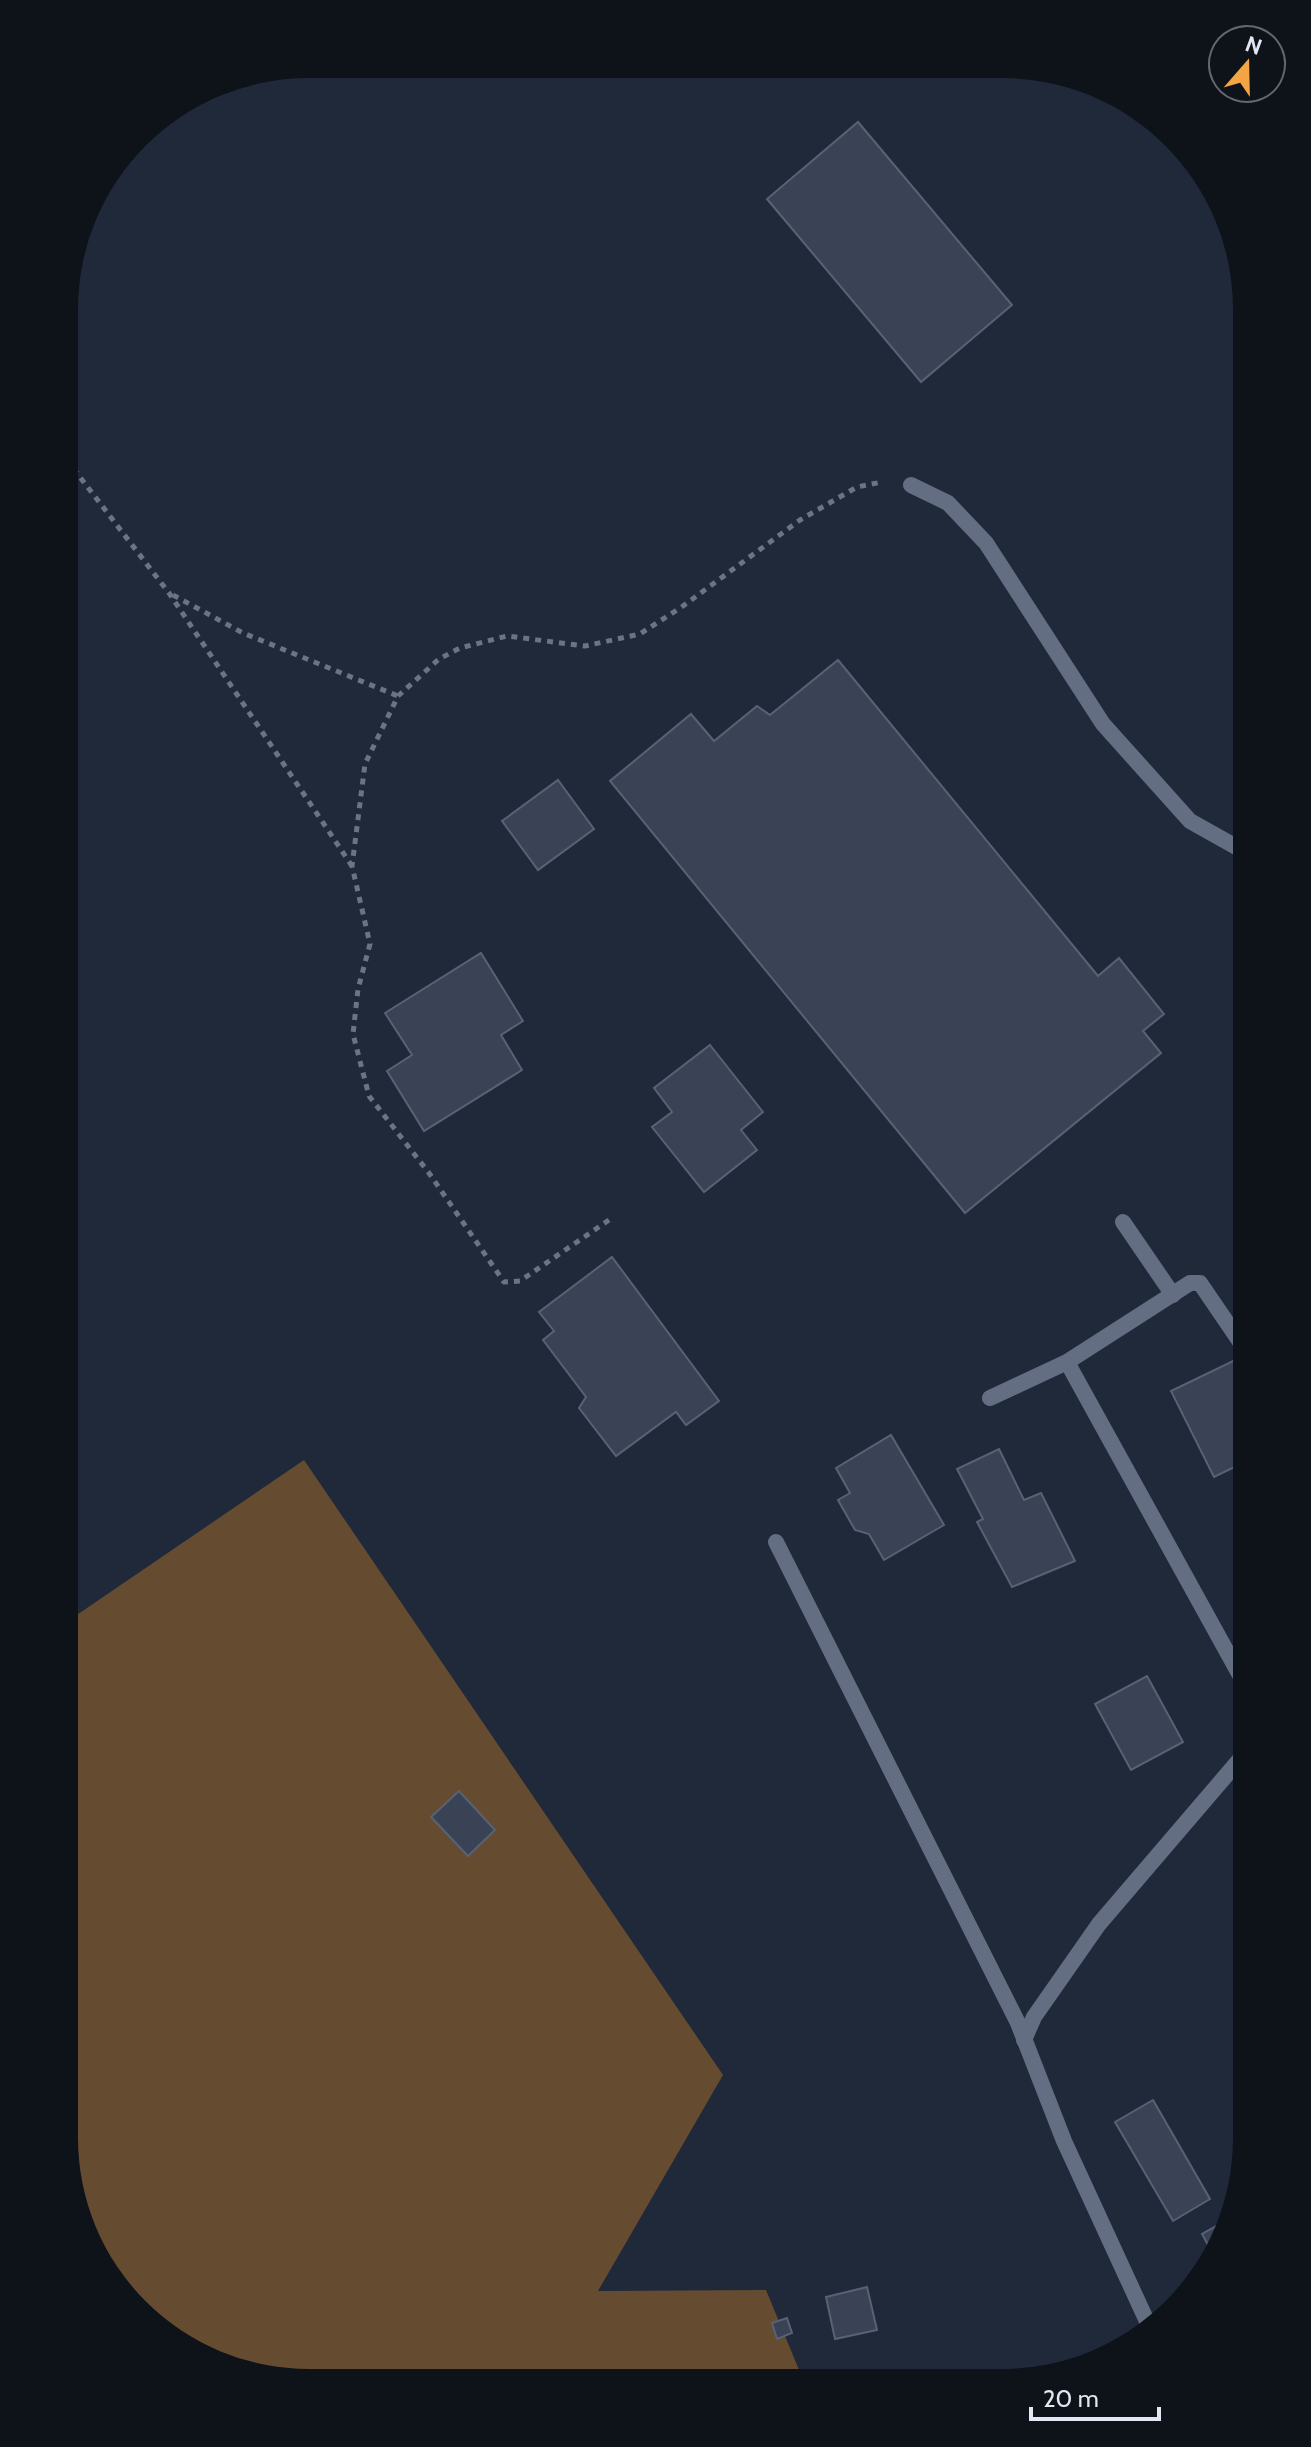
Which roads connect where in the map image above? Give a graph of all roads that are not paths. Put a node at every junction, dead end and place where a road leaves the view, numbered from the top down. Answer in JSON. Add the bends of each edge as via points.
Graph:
{"nodes":[{"id":1,"x":911,"y":485,"type":"road end"},
{"id":2,"x":1233,"y":845,"type":"edge"},
{"id":3,"x":1123,"y":1222,"type":"dead end"},
{"id":4,"x":1173,"y":1295,"type":"junction"},
{"id":5,"x":1233,"y":1331,"type":"edge"},
{"id":6,"x":1067,"y":1362,"type":"junction"},
{"id":7,"x":990,"y":1398,"type":"dead end"},
{"id":8,"x":776,"y":1542,"type":"dead end"},
{"id":9,"x":1233,"y":1663,"type":"edge"},
{"id":10,"x":1233,"y":1767,"type":"edge"},
{"id":11,"x":1024,"y":2040,"type":"junction"},
{"id":12,"x":1146,"y":2319,"type":"edge"}],
"edges":[{"from":1,"to":2,"type":"street","via":[[948,503],[986,543],[1103,724],[1190,821]]},
{"from":3,"to":4,"type":"street"},
{"from":4,"to":5,"type":"street","via":[[1190,1283],[1200,1283]]},
{"from":4,"to":6,"type":"street"},
{"from":6,"to":7,"type":"street"},
{"from":6,"to":9,"type":"street"},
{"from":8,"to":11,"type":"street"},
{"from":10,"to":11,"type":"street","via":[[1099,1924],[1034,2017]]},
{"from":11,"to":12,"type":"street"}]}
